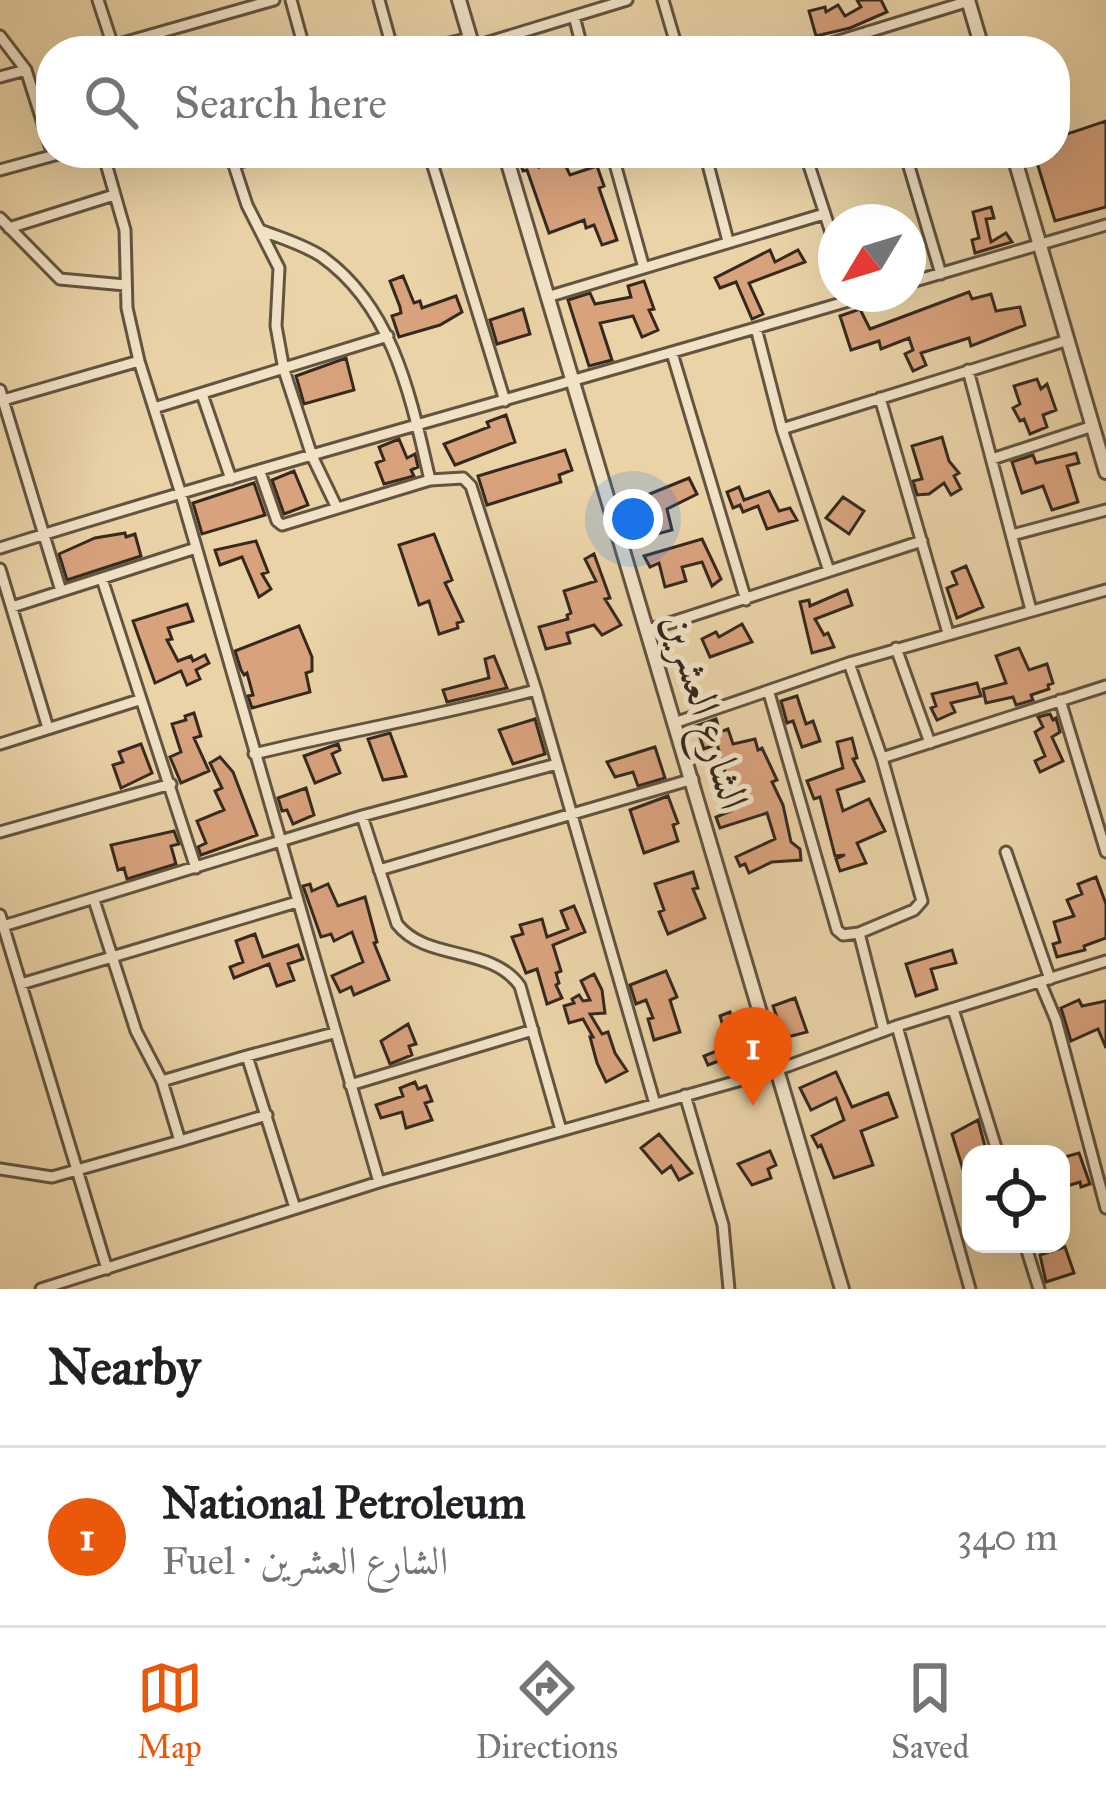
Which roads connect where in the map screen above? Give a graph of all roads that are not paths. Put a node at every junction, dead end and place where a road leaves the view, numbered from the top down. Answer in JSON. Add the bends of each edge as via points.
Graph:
{"nodes":[{"id":1,"x":98,"y":0,"type":"edge"},
{"id":2,"x":274,"y":0,"type":"edge"},
{"id":3,"x":291,"y":0,"type":"edge"},
{"id":4,"x":379,"y":0,"type":"edge"},
{"id":5,"x":460,"y":0,"type":"edge"},
{"id":6,"x":627,"y":0,"type":"edge"},
{"id":7,"x":663,"y":0,"type":"edge"},
{"id":8,"x":969,"y":1,"type":"edge"},
{"id":9,"x":574,"y":16,"type":"junction"},
{"id":10,"x":867,"y":32,"type":"junction"},
{"id":11,"x":0,"y":36,"type":"edge"},
{"id":12,"x":109,"y":36,"type":"edge"},
{"id":13,"x":153,"y":36,"type":"edge"},
{"id":14,"x":301,"y":36,"type":"edge"},
{"id":15,"x":389,"y":36,"type":"edge"},
{"id":16,"x":470,"y":36,"type":"edge"},
{"id":17,"x":504,"y":36,"type":"edge"},
{"id":18,"x":579,"y":36,"type":"edge"},
{"id":19,"x":674,"y":36,"type":"edge"},
{"id":20,"x":854,"y":36,"type":"edge"},
{"id":21,"x":868,"y":36,"type":"edge"},
{"id":22,"x":979,"y":36,"type":"edge"},
{"id":23,"x":26,"y":70,"type":"junction"},
{"id":24,"x":0,"y":77,"type":"edge"},
{"id":25,"x":36,"y":99,"type":"edge"},
{"id":26,"x":36,"y":159,"type":"edge"},
{"id":27,"x":107,"y":168,"type":"edge"},
{"id":28,"x":235,"y":168,"type":"edge"},
{"id":29,"x":434,"y":168,"type":"edge"},
{"id":30,"x":509,"y":168,"type":"edge"},
{"id":31,"x":616,"y":168,"type":"edge"},
{"id":32,"x":709,"y":168,"type":"edge"},
{"id":33,"x":810,"y":168,"type":"edge"},
{"id":34,"x":909,"y":168,"type":"edge"},
{"id":35,"x":1017,"y":168,"type":"edge"},
{"id":36,"x":0,"y":170,"type":"edge"},
{"id":37,"x":115,"y":195,"type":"junction"},
{"id":38,"x":821,"y":204,"type":"edge"},
{"id":39,"x":818,"y":216,"type":"edge"},
{"id":40,"x":0,"y":218,"type":"edge"},
{"id":41,"x":1106,"y":225,"type":"edge"},
{"id":42,"x":9,"y":228,"type":"junction"},
{"id":43,"x":260,"y":230,"type":"junction"},
{"id":44,"x":728,"y":241,"type":"junction"},
{"id":45,"x":1040,"y":244,"type":"junction"},
{"id":46,"x":644,"y":268,"type":"junction"},
{"id":47,"x":941,"y":274,"type":"junction"},
{"id":48,"x":926,"y":278,"type":"edge"},
{"id":49,"x":125,"y":285,"type":"junction"},
{"id":50,"x":548,"y":297,"type":"junction"},
{"id":51,"x":818,"y":308,"type":"edge"},
{"id":52,"x":756,"y":328,"type":"junction"},
{"id":53,"x":388,"y":336,"type":"junction"},
{"id":54,"x":1068,"y":340,"type":"junction"},
{"id":55,"x":672,"y":353,"type":"junction"},
{"id":56,"x":139,"y":362,"type":"junction"},
{"id":57,"x":284,"y":370,"type":"junction"},
{"id":58,"x":968,"y":370,"type":"junction"},
{"id":59,"x":573,"y":383,"type":"junction"},
{"id":60,"x":202,"y":394,"type":"junction"},
{"id":61,"x":1,"y":397,"type":"edge"},
{"id":62,"x":880,"y":398,"type":"junction"},
{"id":63,"x":506,"y":401,"type":"junction"},
{"id":64,"x":154,"y":407,"type":"junction"},
{"id":65,"x":418,"y":425,"type":"junction"},
{"id":66,"x":1093,"y":426,"type":"junction"},
{"id":67,"x":782,"y":429,"type":"junction"},
{"id":68,"x":312,"y":456,"type":"junction"},
{"id":69,"x":992,"y":459,"type":"junction"},
{"id":70,"x":260,"y":472,"type":"junction"},
{"id":71,"x":1106,"y":472,"type":"edge"},
{"id":72,"x":230,"y":479,"type":"junction"},
{"id":73,"x":430,"y":480,"type":"junction"},
{"id":74,"x":180,"y":491,"type":"junction"},
{"id":75,"x":337,"y":508,"type":"junction"},
{"id":76,"x":1106,"y":510,"type":"edge"},
{"id":77,"x":44,"y":535,"type":"junction"},
{"id":78,"x":1012,"y":535,"type":"junction"},
{"id":79,"x":922,"y":541,"type":"junction"},
{"id":80,"x":0,"y":548,"type":"edge"},
{"id":81,"x":196,"y":548,"type":"junction"},
{"id":82,"x":0,"y":569,"type":"edge"},
{"id":83,"x":829,"y":571,"type":"junction"},
{"id":84,"x":102,"y":579,"type":"junction"},
{"id":85,"x":1106,"y":590,"type":"edge"},
{"id":86,"x":61,"y":591,"type":"junction"},
{"id":87,"x":746,"y":601,"type":"junction"},
{"id":88,"x":12,"y":607,"type":"junction"},
{"id":89,"x":1031,"y":610,"type":"junction"},
{"id":90,"x":648,"y":630,"type":"junction"},
{"id":91,"x":948,"y":633,"type":"junction"},
{"id":92,"x":896,"y":648,"type":"junction"},
{"id":93,"x":849,"y":663,"type":"junction"},
{"id":94,"x":1106,"y":686,"type":"edge"},
{"id":95,"x":536,"y":690,"type":"junction"},
{"id":96,"x":769,"y":693,"type":"junction"},
{"id":97,"x":139,"y":700,"type":"junction"},
{"id":98,"x":1060,"y":700,"type":"junction"},
{"id":99,"x":676,"y":722,"type":"junction"},
{"id":100,"x":48,"y":728,"type":"junction"},
{"id":101,"x":930,"y":742,"type":"junction"},
{"id":102,"x":0,"y":744,"type":"edge"},
{"id":103,"x":254,"y":754,"type":"junction"},
{"id":104,"x":882,"y":758,"type":"junction"},
{"id":105,"x":557,"y":764,"type":"junction"},
{"id":106,"x":693,"y":779,"type":"junction"},
{"id":107,"x":171,"y":784,"type":"junction"},
{"id":108,"x":362,"y":816,"type":"junction"},
{"id":109,"x":570,"y":816,"type":"junction"},
{"id":110,"x":0,"y":832,"type":"edge"},
{"id":111,"x":280,"y":843,"type":"junction"},
{"id":112,"x":1006,"y":852,"type":"dead end"},
{"id":113,"x":1106,"y":852,"type":"edge"},
{"id":114,"x":196,"y":868,"type":"junction"},
{"id":115,"x":379,"y":870,"type":"junction"},
{"id":116,"x":94,"y":900,"type":"junction"},
{"id":117,"x":297,"y":902,"type":"junction"},
{"id":118,"x":1,"y":923,"type":"edge"},
{"id":119,"x":859,"y":933,"type":"junction"},
{"id":120,"x":112,"y":956,"type":"junction"},
{"id":121,"x":1106,"y":961,"type":"edge"},
{"id":122,"x":1045,"y":981,"type":"junction"},
{"id":123,"x":21,"y":984,"type":"junction"},
{"id":124,"x":953,"y":1009,"type":"junction"},
{"id":125,"x":897,"y":1026,"type":"junction"},
{"id":126,"x":533,"y":1030,"type":"junction"},
{"id":127,"x":884,"y":1031,"type":"junction"},
{"id":128,"x":334,"y":1033,"type":"junction"},
{"id":129,"x":247,"y":1056,"type":"junction"},
{"id":130,"x":777,"y":1070,"type":"junction"},
{"id":131,"x":162,"y":1081,"type":"junction"},
{"id":132,"x":350,"y":1085,"type":"junction"},
{"id":133,"x":685,"y":1095,"type":"junction"},
{"id":134,"x":655,"y":1104,"type":"junction"},
{"id":135,"x":267,"y":1115,"type":"junction"},
{"id":136,"x":561,"y":1130,"type":"junction"},
{"id":137,"x":180,"y":1141,"type":"junction"},
{"id":138,"x":995,"y":1145,"type":"edge"},
{"id":139,"x":0,"y":1169,"type":"edge"},
{"id":140,"x":76,"y":1172,"type":"junction"},
{"id":141,"x":379,"y":1182,"type":"junction"},
{"id":142,"x":295,"y":1208,"type":"junction"},
{"id":143,"x":1106,"y":1208,"type":"edge"},
{"id":144,"x":1028,"y":1253,"type":"edge"},
{"id":145,"x":107,"y":1269,"type":"junction"},
{"id":146,"x":41,"y":1289,"type":"edge"},
{"id":147,"x":729,"y":1289,"type":"edge"},
{"id":148,"x":842,"y":1289,"type":"edge"},
{"id":149,"x":970,"y":1289,"type":"edge"},
{"id":150,"x":1039,"y":1289,"type":"edge"}],
"edges":[{"from":1,"to":12,"type":"street"},
{"from":2,"to":13,"type":"street"},
{"from":3,"to":14,"type":"street"},
{"from":4,"to":15,"type":"street"},
{"from":5,"to":16,"type":"street"},
{"from":6,"to":9,"type":"street"},
{"from":7,"to":19,"type":"street"},
{"from":8,"to":10,"type":"street"},
{"from":8,"to":22,"type":"street"},
{"from":9,"to":17,"type":"street"},
{"from":9,"to":18,"type":"street"},
{"from":10,"to":20,"type":"street"},
{"from":10,"to":21,"type":"street"},
{"from":11,"to":23,"type":"street"},
{"from":23,"to":24,"type":"street"},
{"from":23,"to":25,"type":"street"},
{"from":26,"to":36,"type":"street"},
{"from":27,"to":37,"type":"street"},
{"from":28,"to":43,"type":"street"},
{"from":29,"to":63,"type":"street"},
{"from":30,"to":50,"type":"street","name":"الشارع العشرين"},
{"from":31,"to":46,"type":"street"},
{"from":32,"to":44,"type":"street"},
{"from":33,"to":38,"type":"street"},
{"from":34,"to":47,"type":"street"},
{"from":35,"to":45,"type":"street"},
{"from":37,"to":42,"type":"street"},
{"from":37,"to":49,"type":"street","via":[[127,245]]},
{"from":39,"to":44,"type":"street"},
{"from":40,"to":42,"type":"street"},
{"from":41,"to":45,"type":"street"},
{"from":42,"to":49,"type":"street","via":[[60,279]]},
{"from":43,"to":53,"type":"street","via":[[335,268]]},
{"from":43,"to":57,"type":"street","via":[[279,268]]},
{"from":44,"to":46,"type":"street"},
{"from":45,"to":47,"type":"street"},
{"from":45,"to":54,"type":"street"},
{"from":46,"to":50,"type":"street"},
{"from":47,"to":48,"type":"street"},
{"from":49,"to":56,"type":"street"},
{"from":50,"to":59,"type":"street","name":"الشارع العشرين"},
{"from":51,"to":52,"type":"street"},
{"from":52,"to":55,"type":"street"},
{"from":52,"to":67,"type":"street"},
{"from":53,"to":57,"type":"street"},
{"from":53,"to":65,"type":"street"},
{"from":54,"to":58,"type":"street"},
{"from":54,"to":66,"type":"street"},
{"from":55,"to":59,"type":"street"},
{"from":55,"to":87,"type":"street"},
{"from":56,"to":61,"type":"street"},
{"from":56,"to":64,"type":"street"},
{"from":57,"to":60,"type":"street"},
{"from":57,"to":68,"type":"street"},
{"from":58,"to":62,"type":"street"},
{"from":58,"to":69,"type":"street"},
{"from":59,"to":63,"type":"street"},
{"from":59,"to":90,"type":"street","name":"الشارع العشرين"},
{"from":60,"to":64,"type":"street"},
{"from":60,"to":72,"type":"street"},
{"from":61,"to":77,"type":"street"},
{"from":62,"to":67,"type":"street"},
{"from":62,"to":79,"type":"street"},
{"from":63,"to":65,"type":"street"},
{"from":64,"to":74,"type":"street"},
{"from":65,"to":68,"type":"street"},
{"from":65,"to":73,"type":"street"},
{"from":66,"to":69,"type":"street"},
{"from":66,"to":71,"type":"street"},
{"from":67,"to":83,"type":"street"},
{"from":68,"to":70,"type":"street"},
{"from":68,"to":75,"type":"street"},
{"from":69,"to":78,"type":"street"},
{"from":70,"to":72,"type":"street"},
{"from":70,"to":75,"type":"street","via":[[280,524]]},
{"from":72,"to":74,"type":"street"},
{"from":73,"to":75,"type":"street"},
{"from":73,"to":95,"type":"street","via":[[463,478],[471,486]]},
{"from":74,"to":77,"type":"street"},
{"from":74,"to":81,"type":"street"},
{"from":76,"to":78,"type":"street"},
{"from":77,"to":80,"type":"street"},
{"from":77,"to":86,"type":"street"},
{"from":78,"to":89,"type":"street"},
{"from":79,"to":83,"type":"street"},
{"from":79,"to":91,"type":"street"},
{"from":81,"to":84,"type":"street"},
{"from":81,"to":103,"type":"street"},
{"from":82,"to":88,"type":"street"},
{"from":83,"to":87,"type":"street"},
{"from":84,"to":86,"type":"street"},
{"from":84,"to":97,"type":"street"},
{"from":85,"to":89,"type":"street"},
{"from":86,"to":88,"type":"street"},
{"from":87,"to":90,"type":"street"},
{"from":88,"to":100,"type":"street"},
{"from":89,"to":91,"type":"street"},
{"from":90,"to":99,"type":"street","name":"الشارع العشرين"},
{"from":91,"to":92,"type":"street"},
{"from":92,"to":93,"type":"street"},
{"from":92,"to":101,"type":"street"},
{"from":93,"to":96,"type":"street"},
{"from":93,"to":104,"type":"street"},
{"from":94,"to":98,"type":"street"},
{"from":95,"to":103,"type":"street"},
{"from":95,"to":105,"type":"street"},
{"from":96,"to":99,"type":"street"},
{"from":96,"to":119,"type":"street","via":[[837,930]]},
{"from":97,"to":100,"type":"street"},
{"from":97,"to":107,"type":"street"},
{"from":98,"to":101,"type":"street"},
{"from":98,"to":113,"type":"street"},
{"from":99,"to":106,"type":"street","name":"الشارع العشرين"},
{"from":100,"to":102,"type":"street"},
{"from":101,"to":104,"type":"street"},
{"from":103,"to":111,"type":"street"},
{"from":104,"to":119,"type":"street","via":[[922,902]]},
{"from":105,"to":108,"type":"street"},
{"from":105,"to":109,"type":"street"},
{"from":106,"to":109,"type":"street"},
{"from":106,"to":130,"type":"street","name":"الشارع العشرين"},
{"from":107,"to":110,"type":"street"},
{"from":107,"to":114,"type":"street"},
{"from":108,"to":111,"type":"street"},
{"from":108,"to":115,"type":"street"},
{"from":109,"to":115,"type":"street"},
{"from":109,"to":134,"type":"street"},
{"from":111,"to":114,"type":"street"},
{"from":111,"to":117,"type":"street"},
{"from":112,"to":122,"type":"street"},
{"from":114,"to":116,"type":"street"},
{"from":115,"to":126,"type":"street","via":[[407,936],[515,978]]},
{"from":116,"to":118,"type":"street"},
{"from":116,"to":120,"type":"street"},
{"from":117,"to":120,"type":"street"},
{"from":117,"to":128,"type":"street"},
{"from":118,"to":123,"type":"street"},
{"from":119,"to":127,"type":"street"},
{"from":120,"to":123,"type":"street"},
{"from":120,"to":131,"type":"street"},
{"from":121,"to":122,"type":"street"},
{"from":122,"to":124,"type":"street"},
{"from":122,"to":143,"type":"street"},
{"from":123,"to":140,"type":"street"},
{"from":124,"to":125,"type":"street"},
{"from":124,"to":138,"type":"street"},
{"from":125,"to":127,"type":"street"},
{"from":125,"to":149,"type":"street"},
{"from":126,"to":132,"type":"street"},
{"from":126,"to":136,"type":"street"},
{"from":127,"to":130,"type":"street"},
{"from":128,"to":129,"type":"street"},
{"from":128,"to":132,"type":"street"},
{"from":129,"to":131,"type":"street"},
{"from":129,"to":135,"type":"street"},
{"from":130,"to":133,"type":"street"},
{"from":130,"to":148,"type":"street","name":"الشارع العشرين"},
{"from":131,"to":137,"type":"street"},
{"from":132,"to":141,"type":"street"},
{"from":133,"to":134,"type":"street"},
{"from":133,"to":147,"type":"street","via":[[723,1225]]},
{"from":134,"to":136,"type":"street"},
{"from":135,"to":137,"type":"street"},
{"from":135,"to":142,"type":"street"},
{"from":136,"to":141,"type":"street"},
{"from":137,"to":140,"type":"street"},
{"from":139,"to":140,"type":"street","via":[[34,1177]]},
{"from":140,"to":145,"type":"street"},
{"from":141,"to":142,"type":"street"},
{"from":142,"to":145,"type":"street"},
{"from":144,"to":150,"type":"street"},
{"from":145,"to":146,"type":"street"}]}
